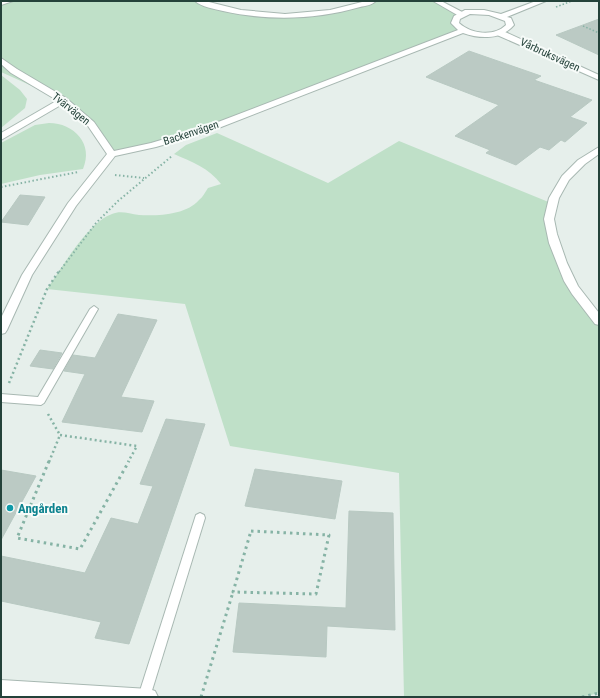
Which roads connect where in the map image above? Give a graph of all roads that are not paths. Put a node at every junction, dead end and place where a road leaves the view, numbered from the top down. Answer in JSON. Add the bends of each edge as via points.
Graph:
{"nodes":[{"id":1,"x":10,"y":1,"type":"edge"},
{"id":2,"x":198,"y":1,"type":"edge"},
{"id":3,"x":373,"y":1,"type":"edge"},
{"id":4,"x":436,"y":1,"type":"edge"},
{"id":5,"x":543,"y":1,"type":"edge"},
{"id":6,"x":1,"y":3,"type":"edge"},
{"id":7,"x":462,"y":14,"type":"junction"},
{"id":8,"x":502,"y":16,"type":"junction"},
{"id":9,"x":463,"y":30,"type":"junction"},
{"id":10,"x":500,"y":33,"type":"junction"},
{"id":11,"x":1,"y":60,"type":"edge"},
{"id":12,"x":599,"y":78,"type":"edge"},
{"id":13,"x":63,"y":100,"type":"junction"},
{"id":14,"x":1,"y":137,"type":"edge"},
{"id":15,"x":599,"y":150,"type":"edge"},
{"id":16,"x":112,"y":154,"type":"junction"},
{"id":17,"x":94,"y":309,"type":"dead end"},
{"id":18,"x":599,"y":321,"type":"edge"},
{"id":19,"x":1,"y":330,"type":"edge"},
{"id":20,"x":2,"y":398,"type":"edge"},
{"id":21,"x":200,"y":518,"type":"dead end"},
{"id":22,"x":1,"y":688,"type":"edge"},
{"id":23,"x":144,"y":697,"type":"edge"},
{"id":24,"x":149,"y":697,"type":"edge"}],
"edges":[{"from":1,"to":6,"type":"street"},
{"from":2,"to":3,"type":"street","via":[[230,11],[282,16],[330,12]]},
{"from":4,"to":7,"type":"street"},
{"from":5,"to":8,"type":"street"},
{"from":7,"to":8,"type":"street","via":[[482,12]]},
{"from":7,"to":9,"type":"street","via":[[455,22]]},
{"from":8,"to":10,"type":"street","via":[[510,25]]},
{"from":9,"to":10,"type":"street","via":[[481,34]]},
{"from":9,"to":16,"type":"street","name":"Backenvägen","via":[[208,128],[154,145]]},
{"from":10,"to":12,"type":"street","name":"Vårbruksvägen"},
{"from":11,"to":13,"type":"street","name":"Tvärvägen","via":[[14,72]]},
{"from":13,"to":14,"type":"street"},
{"from":13,"to":16,"type":"street","name":"Tvärvägen","via":[[91,124]]},
{"from":15,"to":18,"type":"street","via":[[564,180],[552,203],[548,220],[554,242],[573,287]]},
{"from":16,"to":19,"type":"street","via":[[72,205],[31,269]]},
{"from":17,"to":20,"type":"lane","via":[[41,401]]},
{"from":21,"to":23,"type":"lane"},
{"from":22,"to":23,"type":"street"},
{"from":23,"to":24,"type":"street"}]}
